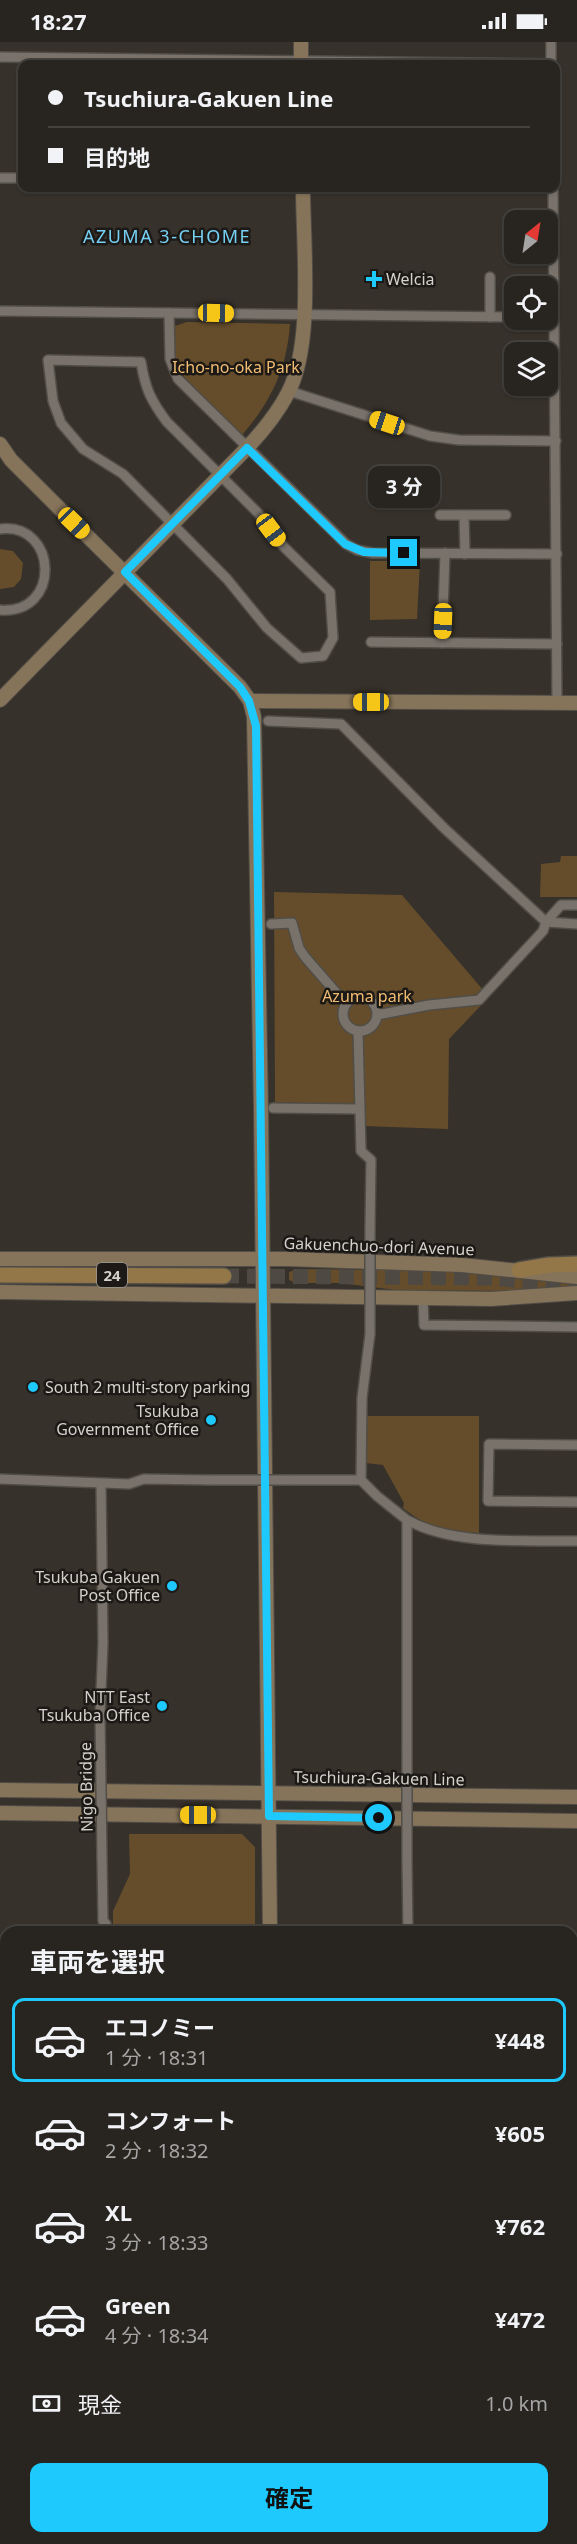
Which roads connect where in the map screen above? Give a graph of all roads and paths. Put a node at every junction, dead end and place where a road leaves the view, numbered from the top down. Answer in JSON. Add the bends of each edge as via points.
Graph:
{"nodes":[{"id":1,"x":301,"y":42,"type":"edge"},
{"id":2,"x":551,"y":42,"type":"edge"},
{"id":3,"x":0,"y":57,"type":"edge"},
{"id":4,"x":181,"y":60,"type":"edge"},
{"id":5,"x":301,"y":60,"type":"edge"},
{"id":6,"x":551,"y":60,"type":"edge"},
{"id":7,"x":0,"y":178,"type":"edge"},
{"id":8,"x":18,"y":178,"type":"edge"},
{"id":9,"x":303,"y":192,"type":"edge"},
{"id":10,"x":553,"y":192,"type":"edge"},
{"id":11,"x":552,"y":276,"type":"edge"},
{"id":12,"x":490,"y":277,"type":"dead end"},
{"id":13,"x":0,"y":311,"type":"edge"},
{"id":14,"x":169,"y":313,"type":"junction"},
{"id":15,"x":304,"y":315,"type":"junction"},
{"id":16,"x":490,"y":317,"type":"junction"},
{"id":17,"x":504,"y":317,"type":"edge"},
{"id":18,"x":552,"y":330,"type":"edge"},
{"id":19,"x":289,"y":391,"type":"junction"},
{"id":20,"x":556,"y":441,"type":"junction"},
{"id":21,"x":0,"y":444,"type":"edge"},
{"id":22,"x":247,"y":448,"type":"junction"},
{"id":23,"x":221,"y":475,"type":"junction"},
{"id":24,"x":440,"y":515,"type":"dead end"},
{"id":25,"x":464,"y":515,"type":"junction"},
{"id":26,"x":506,"y":515,"type":"dead end"},
{"id":27,"x":172,"y":525,"type":"junction"},
{"id":28,"x":0,"y":529,"type":"edge"},
{"id":29,"x":445,"y":554,"type":"junction"},
{"id":30,"x":465,"y":554,"type":"junction"},
{"id":31,"x":557,"y":554,"type":"junction"},
{"id":32,"x":125,"y":572,"type":"junction"},
{"id":33,"x":0,"y":610,"type":"edge"},
{"id":34,"x":371,"y":642,"type":"dead end"},
{"id":35,"x":442,"y":643,"type":"junction"},
{"id":36,"x":557,"y":644,"type":"junction"},
{"id":37,"x":0,"y":700,"type":"edge"},
{"id":38,"x":249,"y":701,"type":"junction"},
{"id":39,"x":557,"y":703,"type":"junction"},
{"id":40,"x":577,"y":703,"type":"edge"},
{"id":41,"x":268,"y":722,"type":"dead end"},
{"id":42,"x":577,"y":905,"type":"edge"},
{"id":43,"x":546,"y":922,"type":"junction"},
{"id":44,"x":271,"y":924,"type":"dead end"},
{"id":45,"x":577,"y":924,"type":"edge"},
{"id":46,"x":346,"y":1004,"type":"junction"},
{"id":47,"x":377,"y":1015,"type":"junction"},
{"id":48,"x":358,"y":1031,"type":"junction"},
{"id":49,"x":273,"y":1108,"type":"dead end"},
{"id":50,"x":359,"y":1109,"type":"junction"},
{"id":51,"x":263,"y":1258,"type":"junction"},
{"id":52,"x":0,"y":1259,"type":"edge"},
{"id":53,"x":577,"y":1264,"type":"edge"},
{"id":54,"x":519,"y":1270,"type":"junction"},
{"id":55,"x":0,"y":1275,"type":"edge"},
{"id":56,"x":224,"y":1276,"type":"tunnel mouth"},
{"id":57,"x":577,"y":1277,"type":"edge"},
{"id":58,"x":0,"y":1292,"type":"edge"},
{"id":59,"x":263,"y":1295,"type":"junction"},
{"id":60,"x":573,"y":1295,"type":"edge"},
{"id":61,"x":423,"y":1298,"type":"junction"},
{"id":62,"x":577,"y":1327,"type":"edge"},
{"id":63,"x":577,"y":1445,"type":"edge"},
{"id":64,"x":0,"y":1479,"type":"edge"},
{"id":65,"x":361,"y":1480,"type":"junction"},
{"id":66,"x":101,"y":1484,"type":"junction"},
{"id":67,"x":577,"y":1502,"type":"edge"},
{"id":68,"x":407,"y":1520,"type":"junction"},
{"id":69,"x":577,"y":1541,"type":"edge"},
{"id":70,"x":0,"y":1790,"type":"edge"},
{"id":71,"x":268,"y":1793,"type":"junction"},
{"id":72,"x":577,"y":1797,"type":"edge"},
{"id":73,"x":0,"y":1813,"type":"edge"},
{"id":74,"x":269,"y":1816,"type":"junction"},
{"id":75,"x":577,"y":1821,"type":"edge"},
{"id":76,"x":106,"y":1926,"type":"edge"},
{"id":77,"x":270,"y":1926,"type":"edge"},
{"id":78,"x":408,"y":1926,"type":"edge"}],
"edges":[{"from":1,"to":5,"type":"street"},
{"from":2,"to":6,"type":"street"},
{"from":3,"to":4,"type":"street"},
{"from":7,"to":8,"type":"street"},
{"from":9,"to":15,"type":"street"},
{"from":10,"to":11,"type":"street"},
{"from":12,"to":16,"type":"street"},
{"from":13,"to":14,"type":"street"},
{"from":14,"to":15,"type":"street"},
{"from":14,"to":22,"type":"street","via":[[173,372]]},
{"from":15,"to":16,"type":"street"},
{"from":15,"to":19,"type":"street","via":[[302,350]]},
{"from":16,"to":17,"type":"street"},
{"from":18,"to":20,"type":"street"},
{"from":19,"to":20,"type":"street","via":[[430,436]]},
{"from":19,"to":22,"type":"street","via":[[270,422]]},
{"from":20,"to":31,"type":"street"},
{"from":21,"to":32,"type":"street","via":[[11,460]]},
{"from":22,"to":23,"type":"street"},
{"from":22,"to":29,"type":"street","via":[[351,548],[373,553]]},
{"from":23,"to":27,"type":"street"},
{"from":23,"to":27,"type":"street","via":[[330,592],[333,638],[323,656],[302,658],[267,628],[227,579]]},
{"from":23,"to":27,"type":"street","via":[[154,405],[144,386],[141,362],[48,360],[52,401],[61,423],[83,449],[123,474]]},
{"from":24,"to":25,"type":"street"},
{"from":25,"to":26,"type":"street"},
{"from":25,"to":30,"type":"street"},
{"from":27,"to":32,"type":"street"},
{"from":28,"to":33,"type":"street","via":[[14,529],[30,537],[41,550],[46,567],[43,584],[34,599],[21,607]]},
{"from":29,"to":30,"type":"street"},
{"from":29,"to":35,"type":"street"},
{"from":30,"to":31,"type":"street"},
{"from":31,"to":36,"type":"street"},
{"from":32,"to":37,"type":"street"},
{"from":32,"to":38,"type":"street","via":[[225,671]]},
{"from":34,"to":35,"type":"street"},
{"from":35,"to":36,"type":"street"},
{"from":36,"to":39,"type":"street"},
{"from":38,"to":39,"type":"street"},
{"from":38,"to":51,"type":"street","via":[[256,736]]},
{"from":39,"to":40,"type":"street"},
{"from":41,"to":43,"type":"street","via":[[341,724],[444,828]]},
{"from":42,"to":43,"type":"street","via":[[561,905]]},
{"from":43,"to":45,"type":"street"},
{"from":43,"to":47,"type":"street","via":[[543,931],[479,1000]]},
{"from":44,"to":46,"type":"street","via":[[292,924],[305,957]]},
{"from":46,"to":47,"type":"street","via":[[355,998],[366,998]]},
{"from":46,"to":48,"type":"street","via":[[344,1021]]},
{"from":47,"to":48,"type":"street","via":[[369,1029]]},
{"from":48,"to":50,"type":"street"},
{"from":49,"to":50,"type":"street"},
{"from":50,"to":65,"type":"street","bridge":true,"via":[[361,1151],[371,1160],[370,1334],[362,1398]]},
{"from":51,"to":52,"type":"street","name":"Gakuenchuo-dori Avenue"},
{"from":51,"to":54,"type":"street","name":"Gakuenchuo-dori Avenue"},
{"from":51,"to":59,"type":"street"},
{"from":53,"to":54,"type":"main road"},
{"from":54,"to":57,"type":"street","name":"Gakuenchuo-dori Avenue"},
{"from":55,"to":56,"type":"main road","number":"24"},
{"from":58,"to":59,"type":"street"},
{"from":59,"to":61,"type":"street"},
{"from":59,"to":71,"type":"street"},
{"from":60,"to":61,"type":"street"},
{"from":61,"to":62,"type":"street","via":[[424,1325]]},
{"from":63,"to":67,"type":"street","via":[[489,1444],[488,1501]]},
{"from":64,"to":66,"type":"street"},
{"from":65,"to":66,"type":"street","bridge":true,"via":[[144,1479],[129,1484]]},
{"from":65,"to":68,"type":"street"},
{"from":66,"to":76,"type":"street","name":"Nigo Bridge","bridge":true,"via":[[100,1715]]},
{"from":68,"to":69,"type":"street","via":[[433,1533],[456,1537]]},
{"from":68,"to":78,"type":"street","bridge":true},
{"from":70,"to":71,"type":"street","name":"Tsuchiura-Gakuen Line"},
{"from":71,"to":72,"type":"street","name":"Tsuchiura-Gakuen Line"},
{"from":71,"to":74,"type":"street"},
{"from":73,"to":74,"type":"street"},
{"from":74,"to":75,"type":"street"},
{"from":74,"to":77,"type":"street"}]}
